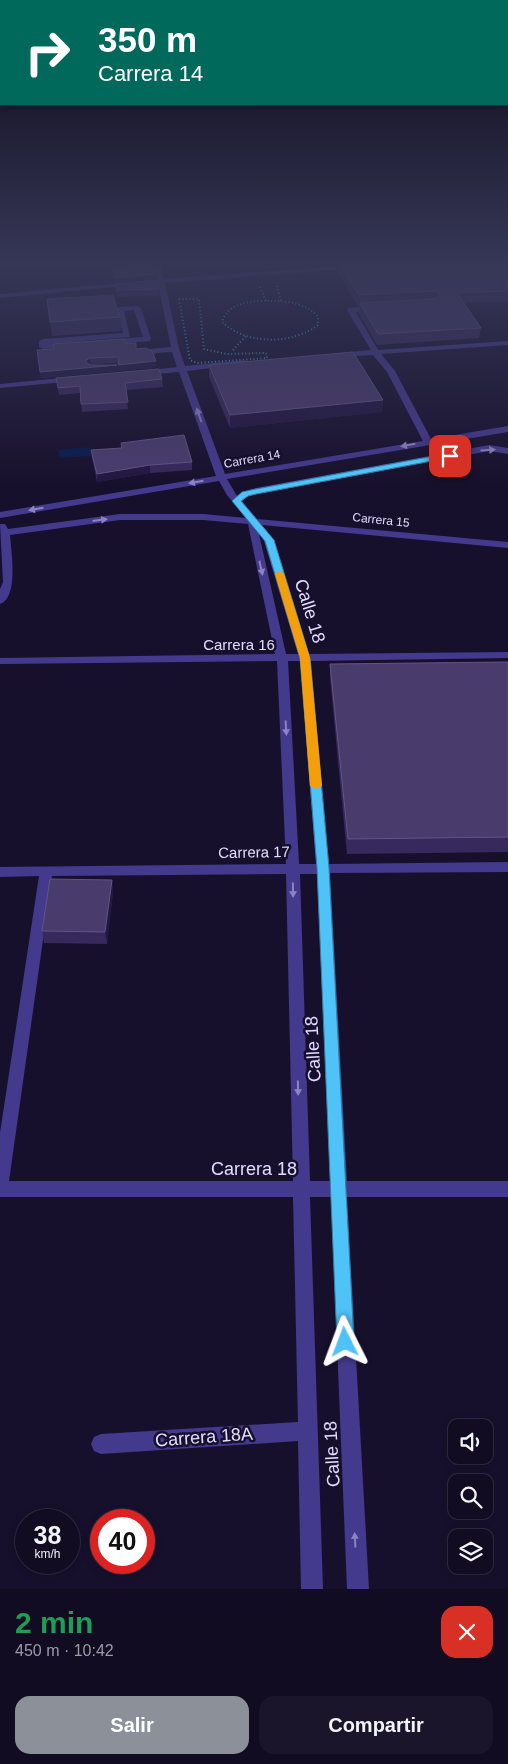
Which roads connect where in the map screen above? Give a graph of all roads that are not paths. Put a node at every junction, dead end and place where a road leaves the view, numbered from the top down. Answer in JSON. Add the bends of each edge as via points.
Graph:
{"nodes":[{"id":1,"x":83,"y":338,"type":"edge"},
{"id":2,"x":147,"y":338,"type":"edge"},
{"id":3,"x":173,"y":338,"type":"edge"},
{"id":4,"x":368,"y":338,"type":"edge"},
{"id":5,"x":508,"y":343,"type":"edge"},
{"id":6,"x":175,"y":348,"type":"junction"},
{"id":7,"x":376,"y":353,"type":"junction"},
{"id":8,"x":328,"y":356,"type":"edge"},
{"id":9,"x":153,"y":360,"type":"junction"},
{"id":10,"x":252,"y":362,"type":"edge"},
{"id":11,"x":138,"y":365,"type":"edge"},
{"id":12,"x":181,"y":366,"type":"junction"},
{"id":13,"x":132,"y":374,"type":"edge"},
{"id":14,"x":83,"y":378,"type":"edge"},
{"id":15,"x":0,"y":386,"type":"edge"},
{"id":16,"x":508,"y":429,"type":"edge"},
{"id":17,"x":427,"y":441,"type":"junction"},
{"id":18,"x":508,"y":451,"type":"edge"},
{"id":19,"x":220,"y":477,"type":"junction"},
{"id":20,"x":236,"y":501,"type":"junction"},
{"id":21,"x":0,"y":516,"type":"edge"},
{"id":22,"x":252,"y":520,"type":"junction"},
{"id":23,"x":2,"y":529,"type":"edge"},
{"id":24,"x":508,"y":545,"type":"edge"},
{"id":25,"x":0,"y":601,"type":"edge"},
{"id":26,"x":508,"y":655,"type":"edge"},
{"id":27,"x":305,"y":658,"type":"junction"},
{"id":28,"x":282,"y":659,"type":"junction"},
{"id":29,"x":0,"y":661,"type":"edge"},
{"id":30,"x":508,"y":867,"type":"edge"},
{"id":31,"x":293,"y":868,"type":"junction"},
{"id":32,"x":323,"y":868,"type":"junction"},
{"id":33,"x":46,"y":871,"type":"junction"},
{"id":34,"x":0,"y":872,"type":"edge"},
{"id":35,"x":0,"y":1189,"type":"edge"},
{"id":36,"x":300,"y":1189,"type":"junction"},
{"id":37,"x":338,"y":1189,"type":"junction"},
{"id":38,"x":508,"y":1189,"type":"edge"},
{"id":39,"x":307,"y":1431,"type":"junction"},
{"id":40,"x":101,"y":1444,"type":"dead end"},
{"id":41,"x":312,"y":1589,"type":"edge"},
{"id":42,"x":358,"y":1589,"type":"edge"}],
"edges":[{"from":1,"to":2,"type":"street","via":[[43,341],[42,347]]},
{"from":3,"to":6,"type":"street","name":"Calle 18"},
{"from":4,"to":7,"type":"street"},
{"from":5,"to":7,"type":"street"},
{"from":6,"to":9,"type":"street","via":[[153,351]]},
{"from":6,"to":12,"type":"street","name":"Calle 18"},
{"from":7,"to":8,"type":"street"},
{"from":7,"to":17,"type":"street","via":[[391,371]]},
{"from":9,"to":11,"type":"street"},
{"from":9,"to":12,"type":"street"},
{"from":10,"to":12,"type":"street"},
{"from":12,"to":13,"type":"street"},
{"from":19,"to":12,"type":"street","name":"Calle 18","one_way":true},
{"from":14,"to":15,"type":"street"},
{"from":16,"to":17,"type":"street","name":"Carrera 14"},
{"from":17,"to":19,"type":"street","name":"Carrera 14","one_way":true},
{"from":20,"to":18,"type":"street","one_way":true,"via":[[256,491],[489,448]]},
{"from":19,"to":20,"type":"street","name":"Calle 18"},
{"from":19,"to":21,"type":"street","name":"Carrera 14","one_way":true},
{"from":20,"to":22,"type":"street","name":"Calle 18"},
{"from":23,"to":22,"type":"street","one_way":true,"via":[[120,517]]},
{"from":22,"to":24,"type":"street","name":"Carrera 15"},
{"from":22,"to":27,"type":"street","name":"Calle 18","via":[[269,540]]},
{"from":22,"to":28,"type":"street","name":"Calle 18","one_way":true},
{"from":23,"to":25,"type":"street","via":[[8,582]]},
{"from":26,"to":27,"type":"street","name":"Carrera 16"},
{"from":27,"to":28,"type":"street","name":"Carrera 16"},
{"from":27,"to":32,"type":"street","name":"Calle 18"},
{"from":28,"to":29,"type":"street","name":"Carrera 16"},
{"from":28,"to":31,"type":"street","name":"Calle 18","one_way":true},
{"from":30,"to":32,"type":"street","name":"Carrera 17"},
{"from":31,"to":32,"type":"street","name":"Carrera 17"},
{"from":31,"to":33,"type":"street","name":"Carrera 17"},
{"from":31,"to":36,"type":"street","name":"Calle 18","one_way":true},
{"from":32,"to":37,"type":"street","name":"Calle 18"},
{"from":33,"to":34,"type":"street","name":"Carrera 17"},
{"from":33,"to":35,"type":"street"},
{"from":35,"to":36,"type":"street","name":"Carrera 18"},
{"from":36,"to":37,"type":"street","name":"Carrera 18"},
{"from":36,"to":39,"type":"street","name":"Calle 18"},
{"from":37,"to":38,"type":"street","name":"Carrera 18"},
{"from":42,"to":37,"type":"street","name":"Calle 18","one_way":true},
{"from":39,"to":40,"type":"street","name":"Carrera 18A"},
{"from":39,"to":41,"type":"street","name":"Calle 18"}]}
